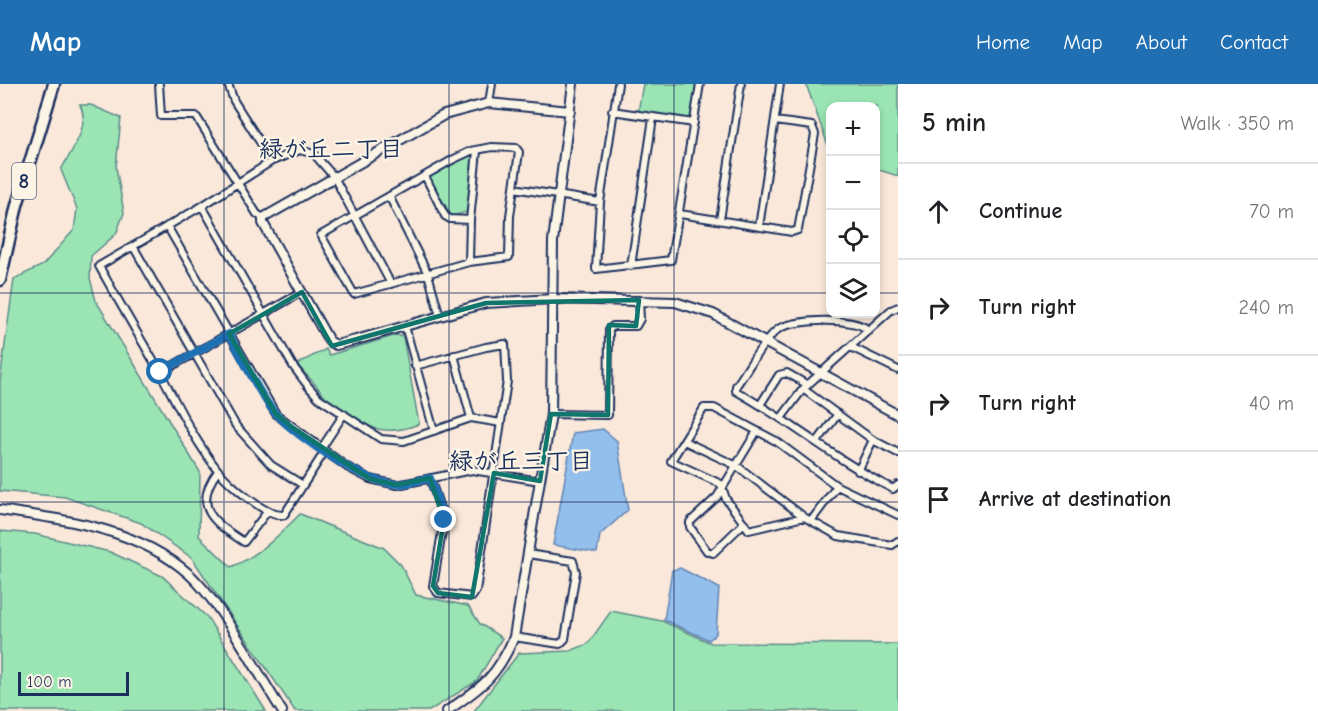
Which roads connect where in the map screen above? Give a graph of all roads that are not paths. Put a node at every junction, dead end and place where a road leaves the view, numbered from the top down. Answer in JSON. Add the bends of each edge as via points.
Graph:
{"nodes":[{"id":1,"x":54,"y":84,"type":"edge"},
{"id":2,"x":159,"y":84,"type":"edge"},
{"id":3,"x":228,"y":84,"type":"edge"},
{"id":4,"x":492,"y":84,"type":"edge"},
{"id":5,"x":573,"y":84,"type":"edge"},
{"id":6,"x":618,"y":84,"type":"edge"},
{"id":7,"x":700,"y":84,"type":"edge"},
{"id":8,"x":741,"y":84,"type":"edge"},
{"id":9,"x":778,"y":84,"type":"edge"},
{"id":10,"x":489,"y":103,"type":"junction"},
{"id":11,"x":570,"y":111,"type":"junction"},
{"id":12,"x":612,"y":111,"type":"junction"},
{"id":13,"x":653,"y":118,"type":"junction"},
{"id":14,"x":775,"y":121,"type":"junction"},
{"id":15,"x":694,"y":123,"type":"junction"},
{"id":16,"x":477,"y":151,"type":"junction"},
{"id":17,"x":272,"y":161,"type":"junction"},
{"id":18,"x":425,"y":176,"type":"junction"},
{"id":19,"x":334,"y":177,"type":"junction"},
{"id":20,"x":238,"y":182,"type":"junction"},
{"id":21,"x":514,"y":188,"type":"junction"},
{"id":22,"x":557,"y":195,"type":"junction"},
{"id":23,"x":389,"y":196,"type":"junction"},
{"id":24,"x":600,"y":202,"type":"junction"},
{"id":25,"x":202,"y":206,"type":"junction"},
{"id":26,"x":680,"y":213,"type":"junction"},
{"id":27,"x":354,"y":216,"type":"junction"},
{"id":28,"x":263,"y":218,"type":"junction"},
{"id":29,"x":470,"y":220,"type":"junction"},
{"id":30,"x":720,"y":220,"type":"junction"},
{"id":31,"x":167,"y":226,"type":"junction"},
{"id":32,"x":759,"y":226,"type":"junction"},
{"id":33,"x":133,"y":246,"type":"junction"},
{"id":34,"x":469,"y":262,"type":"junction"},
{"id":35,"x":632,"y":266,"type":"junction"},
{"id":36,"x":428,"y":274,"type":"junction"},
{"id":37,"x":0,"y":280,"type":"edge"},
{"id":38,"x":391,"y":284,"type":"junction"},
{"id":39,"x":302,"y":292,"type":"junction"},
{"id":40,"x":553,"y":299,"type":"junction"},
{"id":41,"x":639,"y":300,"type":"junction"},
{"id":42,"x":898,"y":307,"type":"edge"},
{"id":43,"x":264,"y":314,"type":"junction"},
{"id":44,"x":440,"y":316,"type":"junction"},
{"id":45,"x":405,"y":326,"type":"junction"},
{"id":46,"x":869,"y":331,"type":"junction"},
{"id":47,"x":229,"y":334,"type":"junction"},
{"id":48,"x":765,"y":343,"type":"junction"},
{"id":49,"x":851,"y":347,"type":"junction"},
{"id":50,"x":195,"y":353,"type":"junction"},
{"id":51,"x":454,"y":355,"type":"junction"},
{"id":52,"x":415,"y":366,"type":"junction"},
{"id":53,"x":898,"y":370,"type":"edge"},
{"id":54,"x":160,"y":372,"type":"junction"},
{"id":55,"x":821,"y":373,"type":"junction"},
{"id":56,"x":805,"y":387,"type":"junction"},
{"id":57,"x":760,"y":405,"type":"junction"},
{"id":58,"x":344,"y":414,"type":"junction"},
{"id":59,"x":551,"y":414,"type":"junction"},
{"id":60,"x":838,"y":414,"type":"junction"},
{"id":61,"x":898,"y":415,"type":"edge"},
{"id":62,"x":782,"y":417,"type":"junction"},
{"id":63,"x":471,"y":418,"type":"junction"},
{"id":64,"x":501,"y":423,"type":"junction"},
{"id":65,"x":434,"y":431,"type":"junction"},
{"id":66,"x":758,"y":431,"type":"junction"},
{"id":67,"x":873,"y":440,"type":"junction"},
{"id":68,"x":684,"y":441,"type":"junction"},
{"id":69,"x":817,"y":442,"type":"junction"},
{"id":70,"x":323,"y":450,"type":"junction"},
{"id":71,"x":898,"y":453,"type":"edge"},
{"id":72,"x":737,"y":466,"type":"junction"},
{"id":73,"x":218,"y":471,"type":"junction"},
{"id":74,"x":858,"y":471,"type":"junction"},
{"id":75,"x":494,"y":473,"type":"junction"},
{"id":76,"x":430,"y":478,"type":"junction"},
{"id":77,"x":540,"y":481,"type":"junction"},
{"id":78,"x":303,"y":485,"type":"junction"},
{"id":79,"x":898,"y":485,"type":"edge"},
{"id":80,"x":837,"y":486,"type":"junction"},
{"id":81,"x":721,"y":489,"type":"junction"},
{"id":82,"x":0,"y":510,"type":"edge"},
{"id":83,"x":267,"y":512,"type":"junction"},
{"id":84,"x":898,"y":515,"type":"edge"},
{"id":85,"x":804,"y":517,"type":"junction"},
{"id":86,"x":811,"y":521,"type":"junction"},
{"id":87,"x":743,"y":524,"type":"junction"},
{"id":88,"x":898,"y":541,"type":"edge"},
{"id":89,"x":528,"y":554,"type":"junction"},
{"id":90,"x":514,"y":637,"type":"junction"},
{"id":91,"x":282,"y":711,"type":"edge"},
{"id":92,"x":447,"y":711,"type":"edge"}],
"edges":[{"from":1,"to":37,"type":"highway","number":"8","via":[[17,205]]},
{"from":2,"to":20,"type":"street","via":[[161,116],[196,116]]},
{"from":3,"to":17,"type":"street","via":[[234,101]]},
{"from":4,"to":10,"type":"street"},
{"from":5,"to":11,"type":"street"},
{"from":6,"to":12,"type":"street"},
{"from":7,"to":15,"type":"street"},
{"from":8,"to":30,"type":"street"},
{"from":9,"to":14,"type":"street"},
{"from":10,"to":11,"type":"street"},
{"from":10,"to":19,"type":"street","via":[[444,115]]},
{"from":11,"to":22,"type":"street"},
{"from":12,"to":13,"type":"street"},
{"from":12,"to":24,"type":"street"},
{"from":13,"to":15,"type":"street"},
{"from":13,"to":35,"type":"street"},
{"from":14,"to":32,"type":"street"},
{"from":14,"to":32,"type":"street","via":[[812,126],[815,134],[798,230]]},
{"from":15,"to":26,"type":"street"},
{"from":16,"to":18,"type":"street"},
{"from":16,"to":21,"type":"street","via":[[516,148],[519,152]]},
{"from":16,"to":29,"type":"street"},
{"from":17,"to":19,"type":"street","via":[[300,150],[314,154]]},
{"from":17,"to":20,"type":"street"},
{"from":18,"to":23,"type":"street"},
{"from":18,"to":29,"type":"street","via":[[445,216]]},
{"from":19,"to":27,"type":"street"},
{"from":19,"to":28,"type":"street"},
{"from":20,"to":25,"type":"street"},
{"from":20,"to":28,"type":"street"},
{"from":21,"to":22,"type":"street"},
{"from":21,"to":34,"type":"street","via":[[509,257]]},
{"from":22,"to":24,"type":"street"},
{"from":22,"to":40,"type":"street"},
{"from":23,"to":27,"type":"street"},
{"from":23,"to":36,"type":"street"},
{"from":24,"to":35,"type":"street","via":[[596,269]]},
{"from":25,"to":31,"type":"street"},
{"from":25,"to":43,"type":"street"},
{"from":26,"to":30,"type":"street"},
{"from":26,"to":35,"type":"street","via":[[671,260]]},
{"from":27,"to":38,"type":"street"},
{"from":27,"to":38,"type":"street","via":[[321,235],[354,294]]},
{"from":28,"to":39,"type":"street"},
{"from":29,"to":34,"type":"street"},
{"from":30,"to":32,"type":"street"},
{"from":31,"to":33,"type":"street"},
{"from":31,"to":47,"type":"street"},
{"from":33,"to":50,"type":"street"},
{"from":33,"to":54,"type":"street","via":[[99,266]]},
{"from":34,"to":36,"type":"street"},
{"from":36,"to":38,"type":"street"},
{"from":36,"to":44,"type":"street"},
{"from":39,"to":43,"type":"street"},
{"from":39,"to":45,"type":"street","via":[[329,341],[336,345]]},
{"from":40,"to":41,"type":"street"},
{"from":40,"to":44,"type":"street","via":[[486,303]]},
{"from":40,"to":59,"type":"street"},
{"from":41,"to":48,"type":"street","via":[[692,306]]},
{"from":41,"to":59,"type":"street","via":[[640,319],[636,327],[613,326],[609,330],[608,415]]},
{"from":42,"to":46,"type":"street"},
{"from":43,"to":47,"type":"street"},
{"from":43,"to":58,"type":"street","via":[[308,386]]},
{"from":44,"to":45,"type":"street"},
{"from":45,"to":52,"type":"street"},
{"from":46,"to":48,"type":"street","via":[[855,322],[837,319],[779,328]]},
{"from":46,"to":49,"type":"street"},
{"from":47,"to":50,"type":"street"},
{"from":47,"to":70,"type":"street","via":[[276,414]]},
{"from":48,"to":55,"type":"street"},
{"from":48,"to":57,"type":"street","via":[[736,386],[736,391]]},
{"from":49,"to":53,"type":"street"},
{"from":49,"to":55,"type":"street"},
{"from":50,"to":54,"type":"street"},
{"from":50,"to":78,"type":"street","via":[[236,426],[253,448]]},
{"from":51,"to":52,"type":"street"},
{"from":51,"to":63,"type":"street"},
{"from":51,"to":64,"type":"street","via":[[504,344],[507,381]]},
{"from":52,"to":65,"type":"street"},
{"from":54,"to":73,"type":"street"},
{"from":55,"to":56,"type":"street"},
{"from":55,"to":61,"type":"street"},
{"from":56,"to":57,"type":"street","via":[[786,373],[779,375]]},
{"from":56,"to":60,"type":"street"},
{"from":56,"to":62,"type":"street"},
{"from":57,"to":62,"type":"street"},
{"from":58,"to":65,"type":"street","via":[[381,439],[395,441]]},
{"from":58,"to":70,"type":"street"},
{"from":59,"to":77,"type":"street"},
{"from":60,"to":67,"type":"street"},
{"from":60,"to":69,"type":"street"},
{"from":62,"to":69,"type":"street"},
{"from":63,"to":64,"type":"street"},
{"from":63,"to":65,"type":"street"},
{"from":64,"to":75,"type":"street"},
{"from":66,"to":68,"type":"street","via":[[714,408],[704,408]]},
{"from":66,"to":72,"type":"street"},
{"from":66,"to":80,"type":"street"},
{"from":67,"to":71,"type":"street"},
{"from":67,"to":74,"type":"street"},
{"from":68,"to":72,"type":"street"},
{"from":68,"to":81,"type":"street","via":[[671,460],[721,484]]},
{"from":69,"to":74,"type":"street"},
{"from":70,"to":76,"type":"street","via":[[370,479],[397,485]]},
{"from":70,"to":78,"type":"street"},
{"from":72,"to":81,"type":"street"},
{"from":72,"to":85,"type":"street"},
{"from":73,"to":83,"type":"street"},
{"from":73,"to":83,"type":"street","via":[[207,486],[208,513],[216,525],[244,542]]},
{"from":74,"to":79,"type":"street","via":[[893,489]]},
{"from":75,"to":76,"type":"street","via":[[472,470]]},
{"from":75,"to":76,"type":"street","via":[[477,591],[472,597],[438,593],[433,586],[444,520]]},
{"from":75,"to":77,"type":"street"},
{"from":77,"to":89,"type":"street"},
{"from":78,"to":83,"type":"street","via":[[284,515]]},
{"from":80,"to":84,"type":"street"},
{"from":80,"to":86,"type":"street"},
{"from":81,"to":87,"type":"street"},
{"from":81,"to":87,"type":"street","via":[[690,522],[690,527],[707,551],[713,552]]},
{"from":82,"to":91,"type":"street","via":[[111,531],[141,542],[168,559],[212,601]]},
{"from":85,"to":86,"type":"street"},
{"from":85,"to":87,"type":"street","via":[[749,530]]},
{"from":86,"to":88,"type":"street","via":[[838,536],[892,545]]},
{"from":89,"to":90,"type":"street"},
{"from":89,"to":90,"type":"street","via":[[573,561],[576,572],[566,639],[560,644]]},
{"from":90,"to":92,"type":"street","via":[[504,662],[493,676]]}]}
